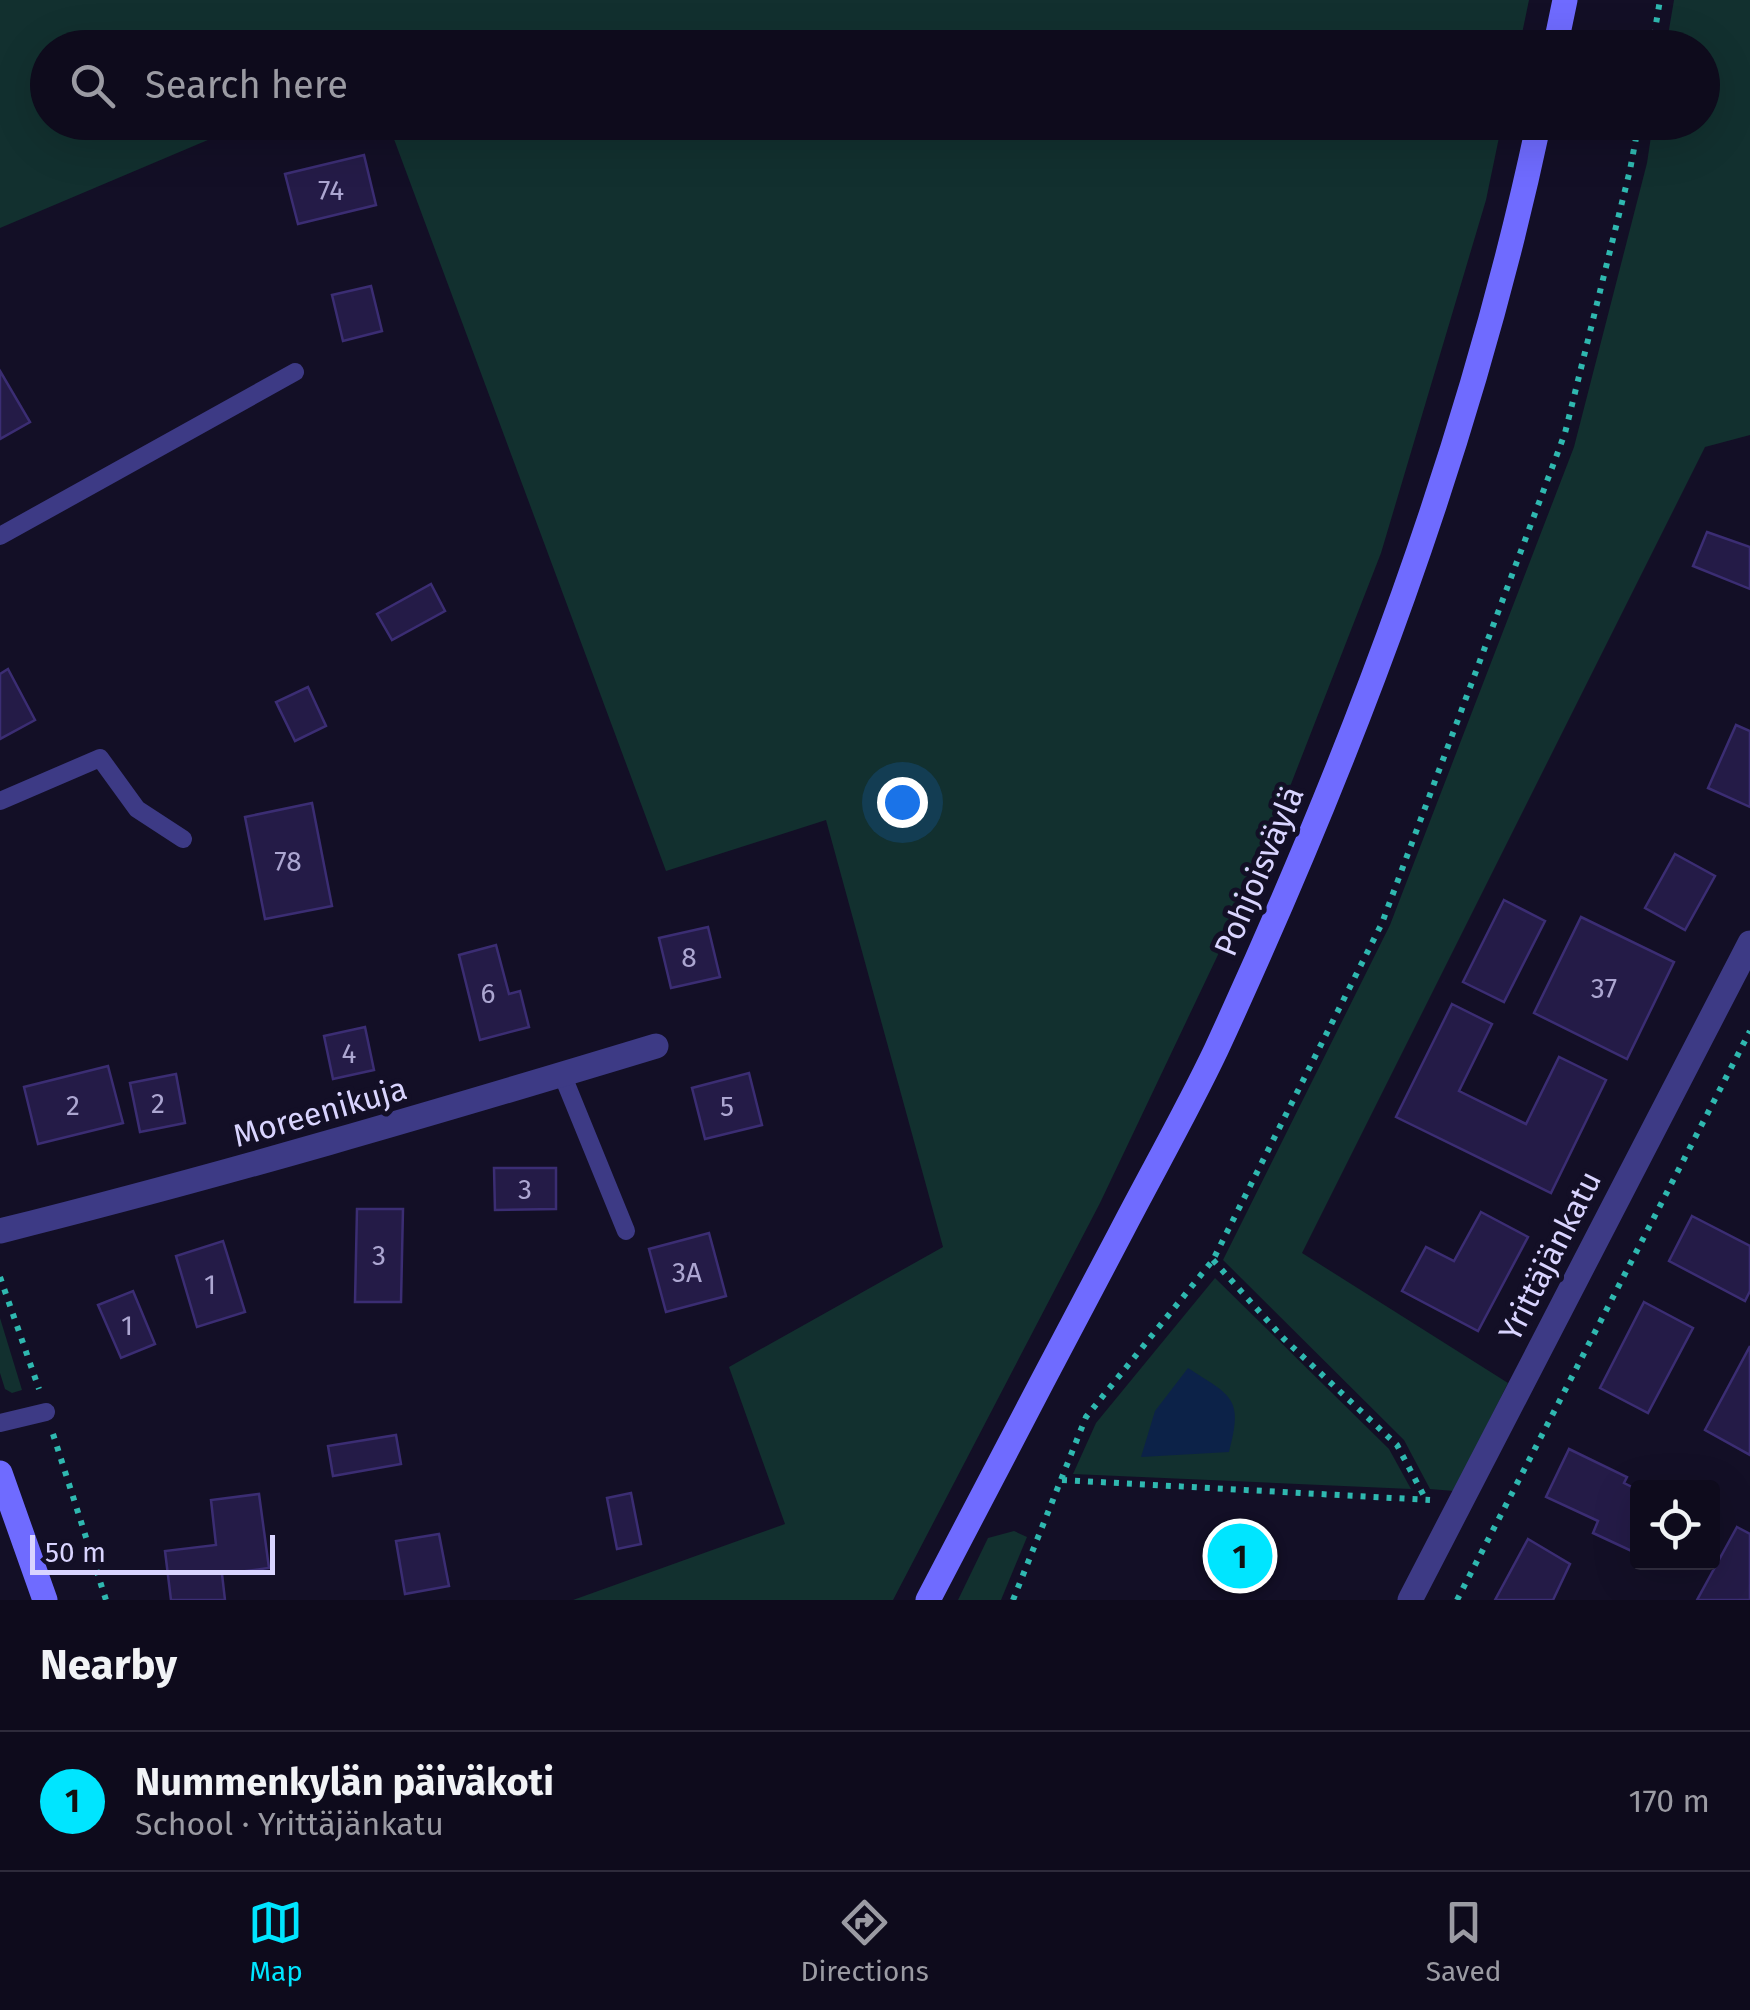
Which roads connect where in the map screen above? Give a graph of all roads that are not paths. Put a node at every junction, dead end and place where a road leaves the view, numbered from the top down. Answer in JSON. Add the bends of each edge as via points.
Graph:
{"nodes":[{"id":1,"x":1565,"y":0,"type":"edge"},
{"id":2,"x":1559,"y":30,"type":"edge"},
{"id":3,"x":1535,"y":140,"type":"edge"},
{"id":4,"x":295,"y":372,"type":"dead end"},
{"id":5,"x":0,"y":536,"type":"edge"},
{"id":6,"x":0,"y":801,"type":"edge"},
{"id":7,"x":183,"y":839,"type":"dead end"},
{"id":8,"x":1750,"y":943,"type":"edge"},
{"id":9,"x":656,"y":1046,"type":"dead end"},
{"id":10,"x":562,"y":1074,"type":"junction"},
{"id":11,"x":626,"y":1230,"type":"dead end"},
{"id":12,"x":0,"y":1231,"type":"edge"},
{"id":13,"x":46,"y":1412,"type":"dead end"},
{"id":14,"x":0,"y":1423,"type":"edge"},
{"id":15,"x":0,"y":1472,"type":"edge"},
{"id":16,"x":45,"y":1600,"type":"edge"},
{"id":17,"x":928,"y":1600,"type":"edge"},
{"id":18,"x":1410,"y":1600,"type":"edge"}],
"edges":[{"from":1,"to":2,"type":"street"},
{"from":3,"to":17,"type":"street","name":"Pohjoisväylä","via":[[1448,462],[1314,828],[1214,1054]]},
{"from":4,"to":5,"type":"lane"},
{"from":6,"to":7,"type":"lane","via":[[100,758],[137,809]]},
{"from":8,"to":18,"type":"street","name":"Yrittäjänkatu"},
{"from":9,"to":10,"type":"street","name":"Moreenikuja"},
{"from":10,"to":11,"type":"lane"},
{"from":10,"to":12,"type":"street","name":"Moreenikuja"},
{"from":13,"to":14,"type":"lane"},
{"from":15,"to":16,"type":"street"}]}
